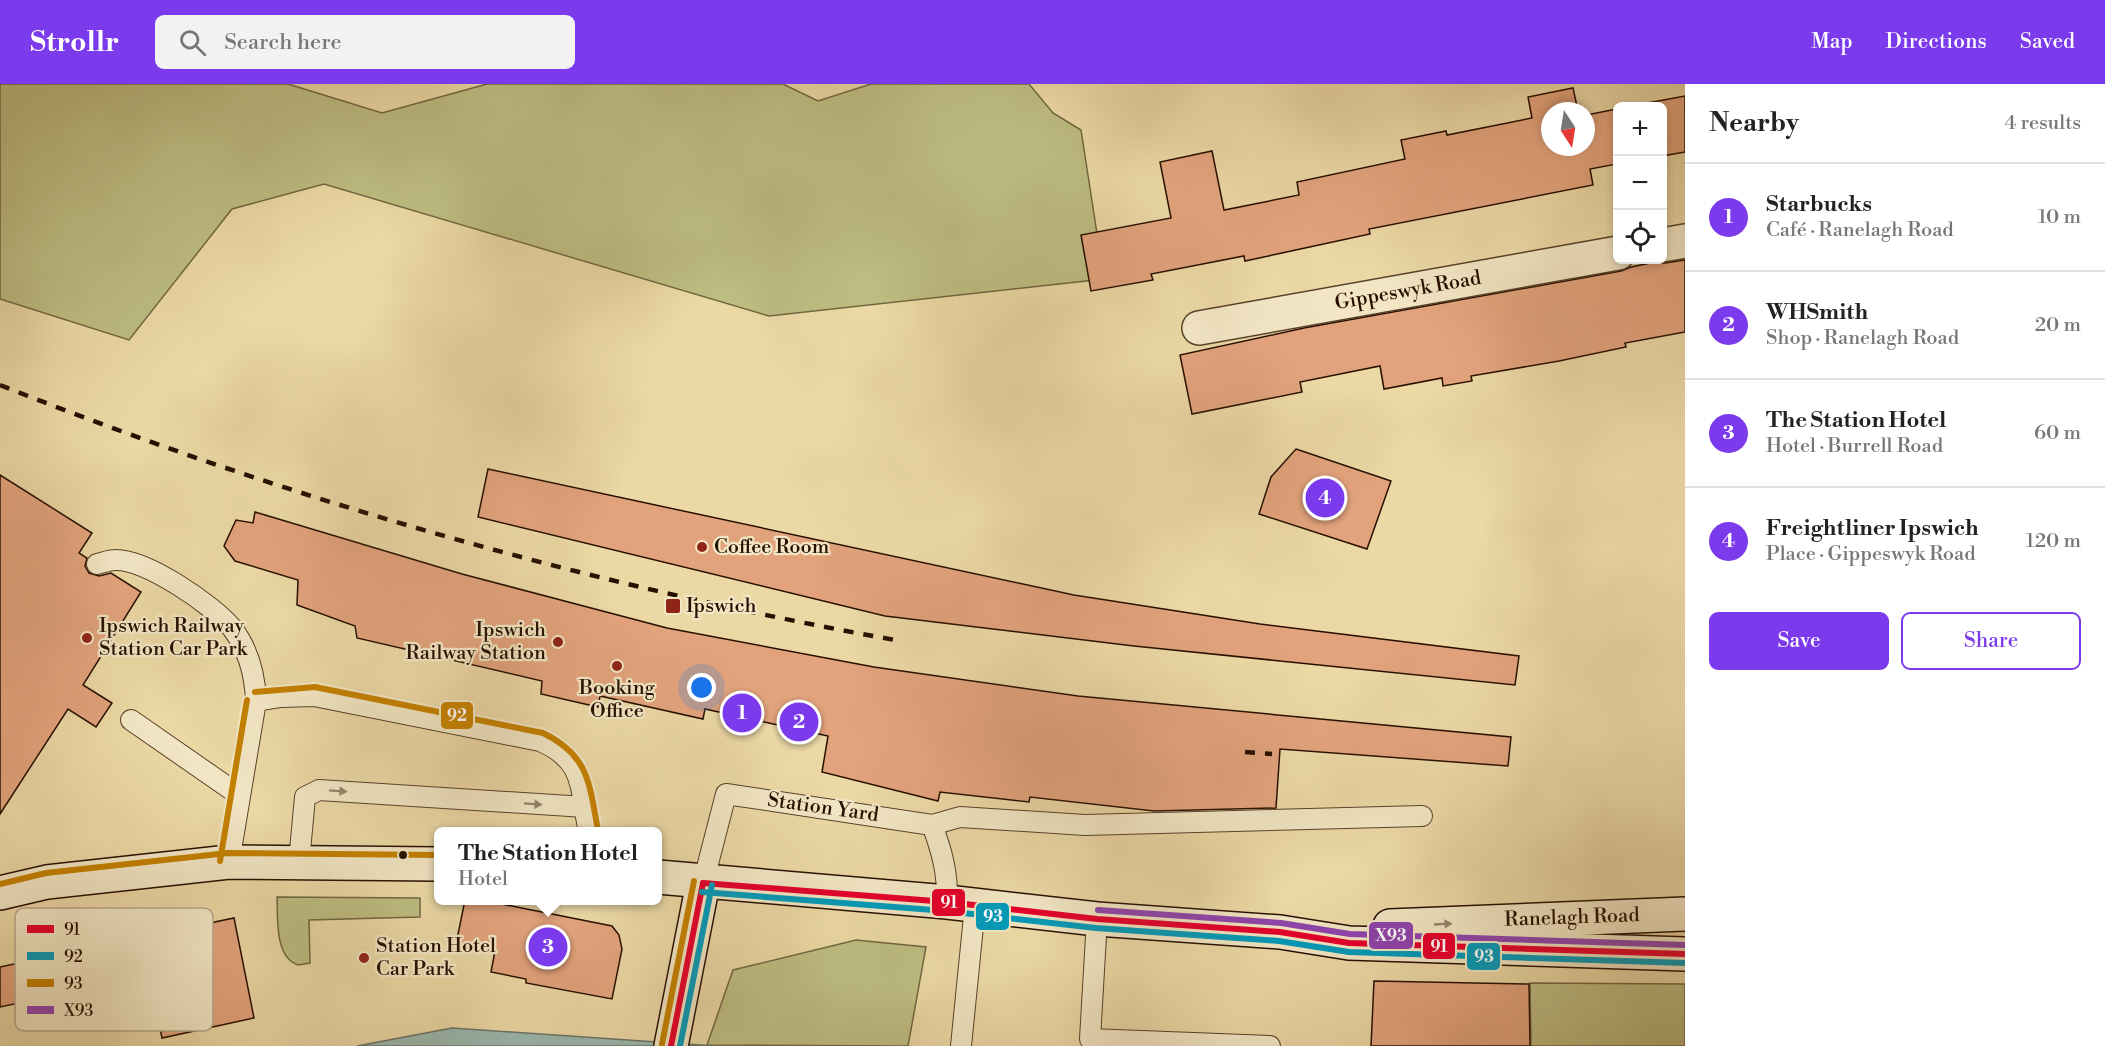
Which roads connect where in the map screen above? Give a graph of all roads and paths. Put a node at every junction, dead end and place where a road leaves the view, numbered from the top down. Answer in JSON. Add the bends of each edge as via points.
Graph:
{"nodes":[{"id":1,"x":1685,"y":241,"type":"edge"},
{"id":2,"x":1667,"y":244,"type":"edge"},
{"id":3,"x":1613,"y":254,"type":"edge"},
{"id":4,"x":1199,"y":328,"type":"dead end"},
{"id":5,"x":97,"y":564,"type":"dead end"},
{"id":6,"x":256,"y":701,"type":"junction"},
{"id":7,"x":131,"y":720,"type":"dead end"},
{"id":8,"x":239,"y":795,"type":"junction"},
{"id":9,"x":585,"y":807,"type":"junction"},
{"id":10,"x":1422,"y":816,"type":"dead end"},
{"id":11,"x":932,"y":825,"type":"junction"},
{"id":12,"x":588,"y":827,"type":"edge"},
{"id":13,"x":229,"y":862,"type":"junction"},
{"id":14,"x":299,"y":862,"type":"junction"},
{"id":15,"x":434,"y":864,"type":"edge"},
{"id":16,"x":662,"y":879,"type":"edge"},
{"id":17,"x":703,"y":883,"type":"junction"},
{"id":18,"x":0,"y":893,"type":"edge"},
{"id":19,"x":961,"y":904,"type":"junction"},
{"id":20,"x":1685,"y":914,"type":"edge"},
{"id":21,"x":1097,"y":919,"type":"junction"},
{"id":22,"x":1280,"y":932,"type":"junction"},
{"id":23,"x":1685,"y":954,"type":"edge"},
{"id":24,"x":672,"y":1034,"type":"edge"},
{"id":25,"x":961,"y":1046,"type":"edge"},
{"id":26,"x":1270,"y":1046,"type":"edge"}],
"edges":[{"from":1,"to":2,"type":"main road"},
{"from":3,"to":4,"type":"main road","name":"Gippeswyk Road"},
{"from":5,"to":6,"type":"lane","via":[[115,560],[144,566],[176,584],[232,629],[250,659]]},
{"from":6,"to":8,"type":"lane"},
{"from":6,"to":9,"type":"lane","via":[[314,696],[540,741],[565,754],[581,783]]},
{"from":7,"to":8,"type":"lane"},
{"from":8,"to":13,"type":"lane"},
{"from":9,"to":12,"type":"lane"},
{"from":14,"to":9,"type":"lane","one_way":true,"via":[[305,797],[319,790]]},
{"from":10,"to":11,"type":"lane","via":[[1084,825],[960,817]]},
{"from":11,"to":17,"type":"lane","name":"Station Yard","via":[[726,794]]},
{"from":11,"to":19,"type":"lane"},
{"from":13,"to":14,"type":"main road"},
{"from":13,"to":18,"type":"main road","via":[[47,882]]},
{"from":14,"to":15,"type":"main road"},
{"from":16,"to":17,"type":"main road","name":"Ranelagh Road"},
{"from":17,"to":19,"type":"main road","name":"Ranelagh Road"},
{"from":17,"to":24,"type":"main road"},
{"from":19,"to":21,"type":"main road","name":"Ranelagh Road"},
{"from":19,"to":25,"type":"lane"},
{"from":22,"to":20,"type":"main road","name":"Ranelagh Road","one_way":true},
{"from":21,"to":22,"type":"main road","name":"Ranelagh Road"},
{"from":21,"to":26,"type":"lane","via":[[1090,1039]]},
{"from":22,"to":23,"type":"main road","name":"Ranelagh Road","via":[[1350,943],[1404,946]]}]}
